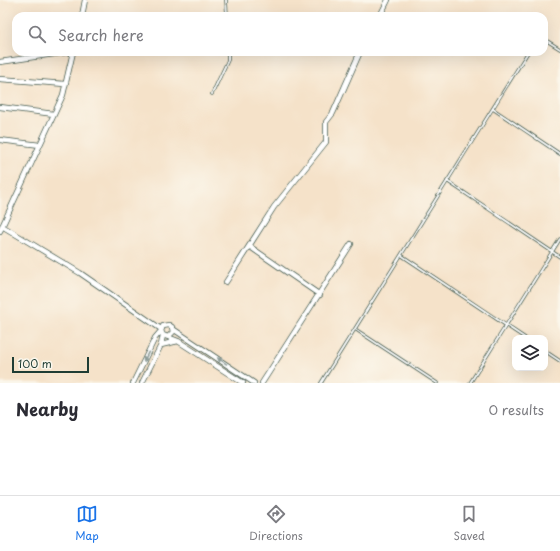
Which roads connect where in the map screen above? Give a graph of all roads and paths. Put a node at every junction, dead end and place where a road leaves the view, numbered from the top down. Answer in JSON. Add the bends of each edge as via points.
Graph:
{"nodes":[{"id":1,"x":85,"y":0,"type":"edge"},
{"id":2,"x":226,"y":0,"type":"edge"},
{"id":3,"x":388,"y":0,"type":"edge"},
{"id":4,"x":83,"y":12,"type":"edge"},
{"id":5,"x":227,"y":12,"type":"edge"},
{"id":6,"x":382,"y":12,"type":"edge"},
{"id":7,"x":548,"y":42,"type":"edge"},
{"id":8,"x":560,"y":49,"type":"edge"},
{"id":9,"x":41,"y":56,"type":"edge"},
{"id":10,"x":72,"y":56,"type":"edge"},
{"id":11,"x":228,"y":56,"type":"edge"},
{"id":12,"x":358,"y":56,"type":"edge"},
{"id":13,"x":525,"y":56,"type":"edge"},
{"id":14,"x":0,"y":62,"type":"edge"},
{"id":15,"x":0,"y":79,"type":"edge"},
{"id":16,"x":66,"y":84,"type":"junction"},
{"id":17,"x":212,"y":94,"type":"dead end"},
{"id":18,"x":0,"y":107,"type":"edge"},
{"id":19,"x":492,"y":109,"type":"junction"},
{"id":20,"x":54,"y":114,"type":"junction"},
{"id":21,"x":0,"y":140,"type":"edge"},
{"id":22,"x":40,"y":145,"type":"junction"},
{"id":23,"x":560,"y":154,"type":"edge"},
{"id":24,"x":448,"y":181,"type":"junction"},
{"id":25,"x":1,"y":229,"type":"edge"},
{"id":26,"x":560,"y":239,"type":"edge"},
{"id":27,"x":351,"y":244,"type":"dead end"},
{"id":28,"x":249,"y":246,"type":"junction"},
{"id":29,"x":552,"y":251,"type":"junction"},
{"id":30,"x":401,"y":255,"type":"junction"},
{"id":31,"x":560,"y":256,"type":"edge"},
{"id":32,"x":226,"y":282,"type":"dead end"},
{"id":33,"x":320,"y":295,"type":"junction"},
{"id":34,"x":153,"y":322,"type":"junction"},
{"id":35,"x":165,"y":325,"type":"junction"},
{"id":36,"x":506,"y":326,"type":"junction"},
{"id":37,"x":173,"y":329,"type":"junction"},
{"id":38,"x":355,"y":329,"type":"junction"},
{"id":39,"x":161,"y":332,"type":"junction"},
{"id":40,"x":520,"y":335,"type":"edge"},
{"id":41,"x":169,"y":336,"type":"junction"},
{"id":42,"x":178,"y":341,"type":"junction"},
{"id":43,"x":160,"y":345,"type":"junction"},
{"id":44,"x":548,"y":353,"type":"edge"},
{"id":45,"x":560,"y":361,"type":"edge"},
{"id":46,"x":133,"y":383,"type":"edge"},
{"id":47,"x":142,"y":383,"type":"edge"},
{"id":48,"x":243,"y":383,"type":"edge"},
{"id":49,"x":254,"y":383,"type":"edge"},
{"id":50,"x":262,"y":383,"type":"edge"},
{"id":51,"x":321,"y":383,"type":"edge"},
{"id":52,"x":437,"y":383,"type":"edge"},
{"id":53,"x":470,"y":383,"type":"edge"}],
"edges":[{"from":1,"to":4,"type":"street"},
{"from":2,"to":5,"type":"lane"},
{"from":3,"to":6,"type":"street"},
{"from":7,"to":8,"type":"lane"},
{"from":9,"to":14,"type":"street"},
{"from":10,"to":16,"type":"street"},
{"from":11,"to":17,"type":"lane"},
{"from":12,"to":28,"type":"street","via":[[326,122],[326,142],[274,207]]},
{"from":13,"to":19,"type":"lane"},
{"from":15,"to":16,"type":"street"},
{"from":16,"to":20,"type":"street"},
{"from":18,"to":20,"type":"street"},
{"from":19,"to":23,"type":"lane"},
{"from":19,"to":24,"type":"lane"},
{"from":20,"to":22,"type":"street"},
{"from":21,"to":22,"type":"street"},
{"from":22,"to":25,"type":"street"},
{"from":24,"to":29,"type":"lane"},
{"from":24,"to":30,"type":"lane"},
{"from":25,"to":34,"type":"street","via":[[80,273]]},
{"from":26,"to":29,"type":"lane"},
{"from":27,"to":33,"type":"street"},
{"from":28,"to":32,"type":"street"},
{"from":28,"to":33,"type":"street"},
{"from":29,"to":31,"type":"lane"},
{"from":29,"to":36,"type":"lane"},
{"from":30,"to":36,"type":"lane"},
{"from":30,"to":38,"type":"lane"},
{"from":33,"to":50,"type":"street"},
{"from":34,"to":35,"type":"street"},
{"from":34,"to":39,"type":"street"},
{"from":35,"to":37,"type":"street"},
{"from":35,"to":39,"type":"street"},
{"from":36,"to":40,"type":"lane"},
{"from":36,"to":53,"type":"lane"},
{"from":37,"to":41,"type":"street"},
{"from":49,"to":37,"type":"street","one_way":true},
{"from":38,"to":51,"type":"lane"},
{"from":38,"to":52,"type":"lane"},
{"from":39,"to":41,"type":"street"},
{"from":39,"to":43,"type":"street"},
{"from":39,"to":46,"type":"street","one_way":true,"via":[[155,338]]},
{"from":41,"to":42,"type":"street"},
{"from":42,"to":43,"type":"street"},
{"from":42,"to":48,"type":"street"},
{"from":43,"to":47,"type":"street"},
{"from":44,"to":45,"type":"lane"}]}
